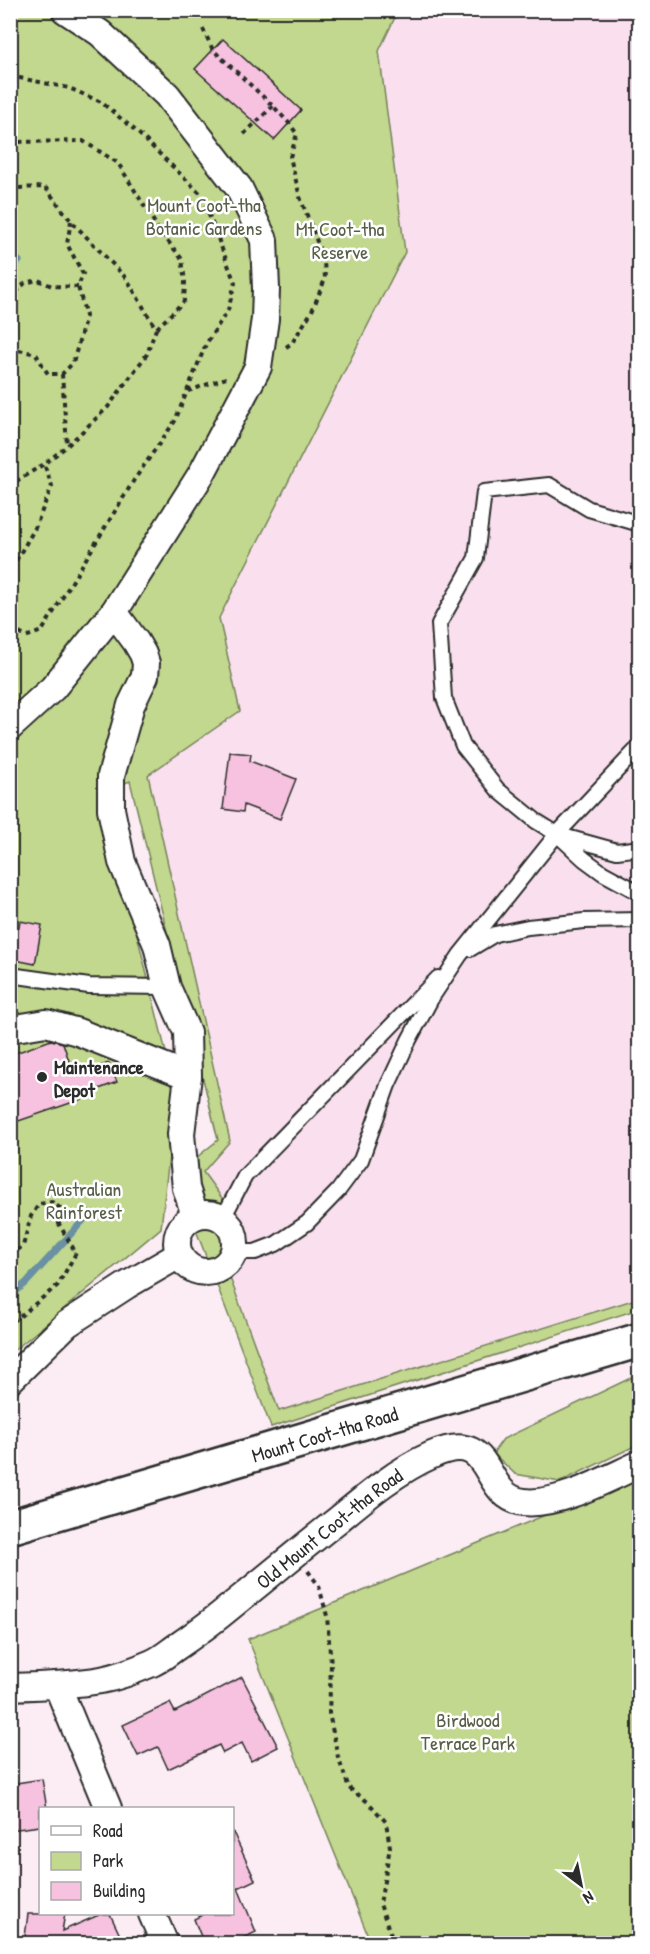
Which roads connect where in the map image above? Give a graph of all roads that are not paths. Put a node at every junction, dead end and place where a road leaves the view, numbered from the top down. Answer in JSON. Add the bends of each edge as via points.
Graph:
{"nodes":[{"id":1,"x":65,"y":10,"type":"edge"},
{"id":2,"x":103,"y":22,"type":"edge"},
{"id":3,"x":639,"y":524,"type":"edge"},
{"id":4,"x":114,"y":612,"type":"junction"},
{"id":5,"x":10,"y":727,"type":"edge"},
{"id":6,"x":639,"y":747,"type":"edge"},
{"id":7,"x":557,"y":834,"type":"junction"},
{"id":8,"x":639,"y":848,"type":"edge"},
{"id":9,"x":639,"y":893,"type":"edge"},
{"id":10,"x":639,"y":920,"type":"edge"},
{"id":11,"x":460,"y":955,"type":"junction"},
{"id":12,"x":10,"y":975,"type":"edge"},
{"id":13,"x":167,"y":987,"type":"junction"},
{"id":14,"x":10,"y":1029,"type":"edge"},
{"id":15,"x":188,"y":1076,"type":"junction"},
{"id":16,"x":195,"y":1215,"type":"junction"},
{"id":17,"x":223,"y":1218,"type":"junction"},
{"id":18,"x":233,"y":1252,"type":"junction"},
{"id":19,"x":179,"y":1255,"type":"junction"},
{"id":20,"x":639,"y":1340,"type":"edge"},
{"id":21,"x":10,"y":1380,"type":"edge"},
{"id":22,"x":639,"y":1464,"type":"edge"},
{"id":23,"x":10,"y":1527,"type":"edge"},
{"id":24,"x":57,"y":1685,"type":"junction"},
{"id":25,"x":10,"y":1687,"type":"edge"},
{"id":26,"x":107,"y":1807,"type":"edge"},
{"id":27,"x":152,"y":1915,"type":"edge"},
{"id":28,"x":165,"y":1944,"type":"edge"}],
"edges":[{"from":1,"to":2,"type":"street"},
{"from":2,"to":4,"type":"street","via":[[167,95],[239,188],[264,240],[267,289],[258,367],[202,473]]},
{"from":3,"to":7,"type":"lane","via":[[589,509],[549,485],[484,492],[476,558],[439,624],[444,698],[463,746],[498,790]]},
{"from":4,"to":5,"type":"street","via":[[53,688]]},
{"from":4,"to":13,"type":"street","via":[[146,663],[111,776],[111,809],[122,862],[157,945]]},
{"from":6,"to":7,"type":"lane"},
{"from":7,"to":8,"type":"lane","via":[[617,851]]},
{"from":7,"to":9,"type":"lane","via":[[593,866]]},
{"from":7,"to":11,"type":"lane"},
{"from":10,"to":11,"type":"lane","via":[[528,927],[495,934]]},
{"from":11,"to":17,"type":"lane","via":[[245,1176]]},
{"from":11,"to":18,"type":"lane","via":[[409,1040],[361,1160],[338,1191],[307,1223],[276,1244],[255,1252]]},
{"from":12,"to":13,"type":"lane","via":[[89,986]]},
{"from":13,"to":15,"type":"street","via":[[187,1032]]},
{"from":14,"to":15,"type":"street","via":[[46,1023]]},
{"from":15,"to":16,"type":"street","via":[[182,1134],[186,1188]]},
{"from":16,"to":17,"type":"street","via":[[214,1214]]},
{"from":16,"to":19,"type":"street","via":[[177,1236]]},
{"from":17,"to":18,"type":"street","via":[[234,1233]]},
{"from":18,"to":19,"type":"street","via":[[229,1261],[212,1272],[193,1269]]},
{"from":19,"to":21,"type":"street","via":[[67,1324]]},
{"from":20,"to":23,"type":"main road","name":"Mount Coot-tha Road"},
{"from":22,"to":24,"type":"street","name":"Old Mount Coot-tha Road","via":[[563,1497],[524,1502],[507,1497],[482,1459],[465,1447],[433,1455],[391,1478],[201,1631],[155,1662],[103,1680]]},
{"from":24,"to":25,"type":"street","name":"Old Mount Coot-tha Road"},
{"from":24,"to":26,"type":"street"},
{"from":27,"to":28,"type":"street"}]}
